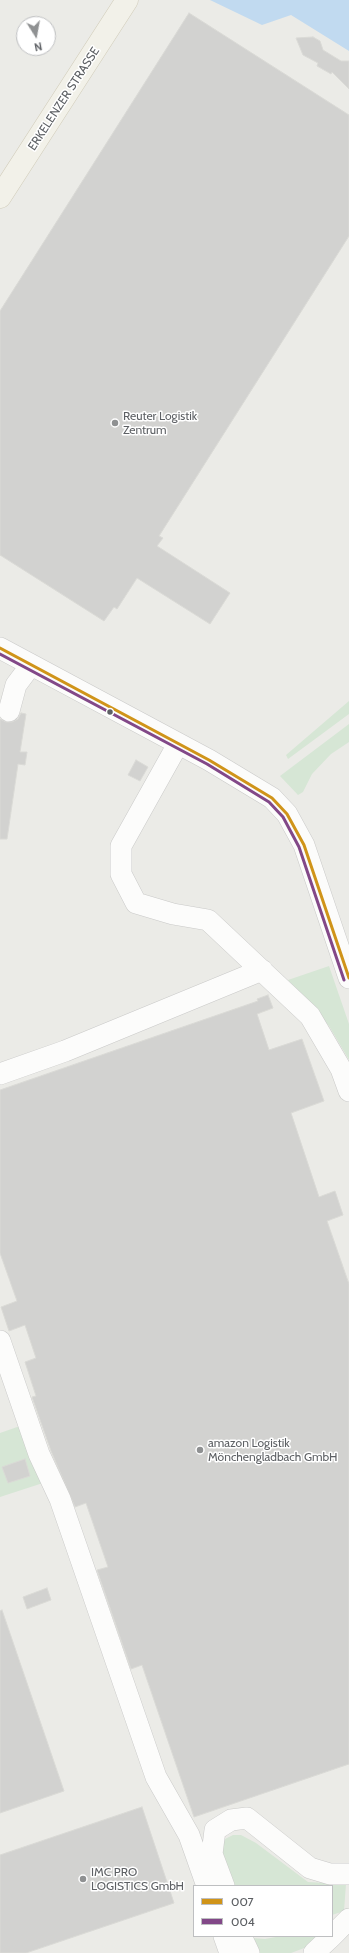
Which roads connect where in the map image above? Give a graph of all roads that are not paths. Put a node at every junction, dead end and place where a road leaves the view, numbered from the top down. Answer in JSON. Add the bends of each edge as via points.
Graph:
{"nodes":[{"id":1,"x":127,"y":0,"type":"edge"},
{"id":2,"x":0,"y":197,"type":"edge"},
{"id":3,"x":0,"y":648,"type":"edge"},
{"id":4,"x":31,"y":665,"type":"junction"},
{"id":5,"x":9,"y":711,"type":"dead end"},
{"id":6,"x":178,"y":744,"type":"junction"},
{"id":7,"x":262,"y":970,"type":"junction"},
{"id":8,"x":349,"y":978,"type":"edge"},
{"id":9,"x":0,"y":1074,"type":"edge"},
{"id":10,"x":349,"y":1091,"type":"edge"},
{"id":11,"x":0,"y":1341,"type":"edge"},
{"id":12,"x":349,"y":1874,"type":"edge"},
{"id":13,"x":207,"y":1885,"type":"edge"},
{"id":14,"x":224,"y":1885,"type":"edge"},
{"id":15,"x":349,"y":1919,"type":"edge"},
{"id":16,"x":333,"y":1922,"type":"edge"},
{"id":17,"x":333,"y":1935,"type":"edge"},
{"id":18,"x":224,"y":1937,"type":"edge"},
{"id":19,"x":241,"y":1937,"type":"edge"},
{"id":20,"x":331,"y":1937,"type":"edge"},
{"id":21,"x":230,"y":1953,"type":"edge"},
{"id":22,"x":249,"y":1953,"type":"edge"},
{"id":23,"x":314,"y":1953,"type":"edge"}],
"edges":[{"from":1,"to":2,"type":"main road","name":"ERKELENZER STRASSE"},
{"from":3,"to":4,"type":"street"},
{"from":4,"to":5,"type":"street","via":[[16,685]]},
{"from":4,"to":6,"type":"street"},
{"from":6,"to":7,"type":"street","via":[[121,846],[121,874],[136,903],[173,914],[208,920]]},
{"from":6,"to":8,"type":"street","via":[[272,798],[287,814],[304,845]]},
{"from":7,"to":9,"type":"street","via":[[65,1051]]},
{"from":7,"to":10,"type":"street","via":[[310,1016],[341,1069]]},
{"from":11,"to":13,"type":"street","via":[[39,1454],[60,1499],[156,1777],[189,1835]]},
{"from":12,"to":14,"type":"street","via":[[330,1874],[310,1868],[247,1818],[231,1820],[214,1830],[212,1854]]},
{"from":15,"to":16,"type":"street"},
{"from":15,"to":17,"type":"street"},
{"from":18,"to":21,"type":"street"},
{"from":19,"to":22,"type":"street"},
{"from":20,"to":23,"type":"street"}]}
